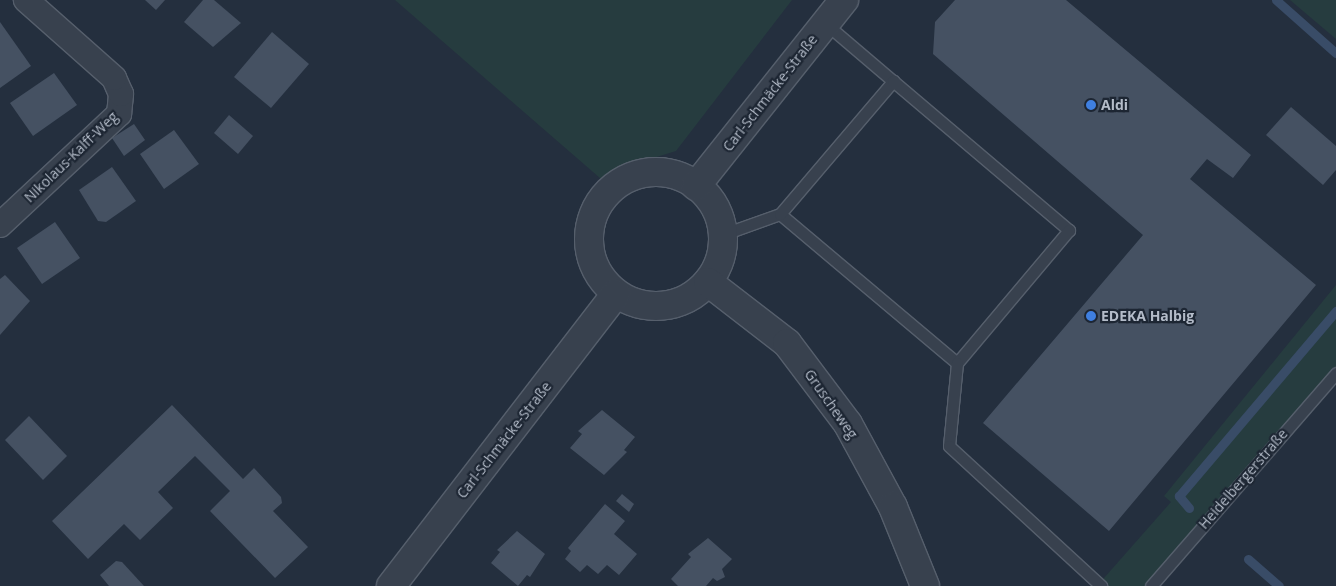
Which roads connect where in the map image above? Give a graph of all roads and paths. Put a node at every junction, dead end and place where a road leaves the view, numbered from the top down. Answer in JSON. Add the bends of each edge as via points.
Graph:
{"nodes":[{"id":1,"x":26,"y":0,"type":"edge"},
{"id":2,"x":844,"y":0,"type":"edge"},
{"id":3,"x":825,"y":24,"type":"junction"},
{"id":4,"x":892,"y":81,"type":"junction"},
{"id":5,"x":696,"y":186,"type":"junction"},
{"id":6,"x":780,"y":214,"type":"junction"},
{"id":7,"x":0,"y":225,"type":"edge"},
{"id":8,"x":724,"y":234,"type":"junction"},
{"id":9,"x":708,"y":282,"type":"junction"},
{"id":10,"x":616,"y":294,"type":"junction"},
{"id":11,"x":957,"y":363,"type":"junction"},
{"id":12,"x":1336,"y":373,"type":"edge"},
{"id":13,"x":391,"y":586,"type":"edge"},
{"id":14,"x":925,"y":586,"type":"edge"},
{"id":15,"x":1101,"y":586,"type":"edge"},
{"id":16,"x":1151,"y":586,"type":"edge"}],
"edges":[{"from":1,"to":7,"type":"street","name":"Nikolaus-Kalff-Weg","via":[[114,78],[122,94],[119,114]]},
{"from":2,"to":3,"type":"street","name":"Carl-Schmäcke-Straße"},
{"from":3,"to":4,"type":"lane"},
{"from":3,"to":5,"type":"street","name":"Carl-Schmäcke-Straße"},
{"from":4,"to":6,"type":"lane"},
{"from":4,"to":11,"type":"lane","via":[[1069,230]]},
{"from":5,"to":8,"type":"street","via":[[718,210]]},
{"from":5,"to":10,"type":"street","via":[[666,172],[646,172],[610,190],[598,205],[589,234],[592,263]]},
{"from":6,"to":8,"type":"lane"},
{"from":6,"to":11,"type":"lane"},
{"from":8,"to":9,"type":"street","via":[[722,254]]},
{"from":9,"to":10,"type":"street","via":[[680,303],[658,307],[636,304]]},
{"from":9,"to":14,"type":"street","name":"Gruscheweg","via":[[787,343],[848,424],[893,506]]},
{"from":10,"to":13,"type":"street","name":"Carl-Schmäcke-Straße"},
{"from":11,"to":15,"type":"lane","via":[[949,446]]},
{"from":12,"to":16,"type":"lane","name":"Heidelbergerstraße"}]}
